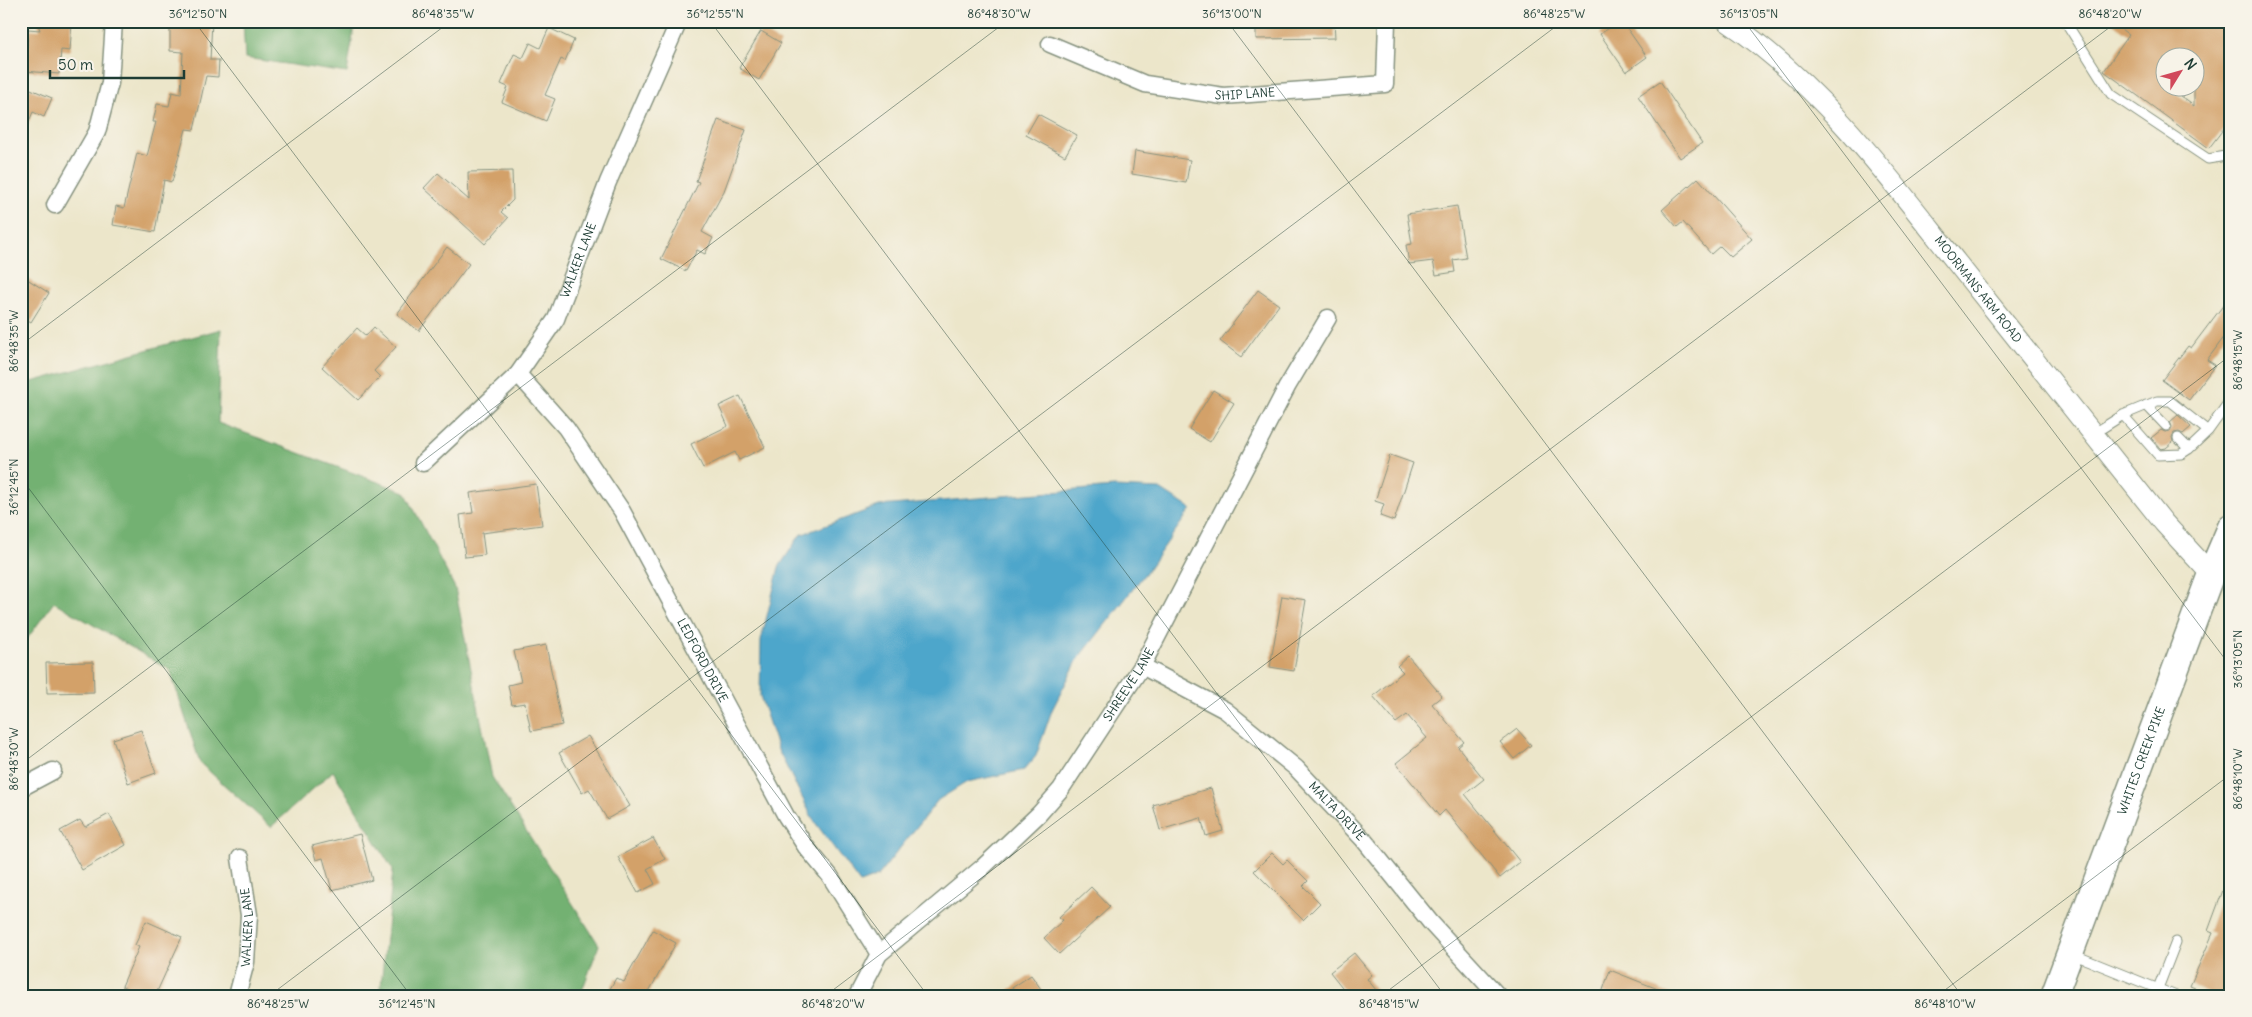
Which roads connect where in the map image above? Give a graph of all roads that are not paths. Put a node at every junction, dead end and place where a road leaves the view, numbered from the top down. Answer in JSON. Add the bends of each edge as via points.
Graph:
{"nodes":[{"id":1,"x":114,"y":21,"type":"edge"},
{"id":2,"x":679,"y":21,"type":"edge"},
{"id":3,"x":1387,"y":21,"type":"edge"},
{"id":4,"x":1727,"y":21,"type":"edge"},
{"id":5,"x":2065,"y":21,"type":"edge"},
{"id":6,"x":1050,"y":44,"type":"dead end"},
{"id":7,"x":2231,"y":155,"type":"edge"},
{"id":8,"x":55,"y":205,"type":"dead end"},
{"id":9,"x":1328,"y":318,"type":"dead end"},
{"id":10,"x":518,"y":374,"type":"junction"},
{"id":11,"x":2231,"y":399,"type":"edge"},
{"id":12,"x":2146,"y":405,"type":"junction"},
{"id":13,"x":2123,"y":415,"type":"junction"},
{"id":14,"x":2166,"y":426,"type":"dead end"},
{"id":15,"x":2208,"y":431,"type":"junction"},
{"id":16,"x":2093,"y":434,"type":"junction"},
{"id":17,"x":2178,"y":438,"type":"dead end"},
{"id":18,"x":2189,"y":449,"type":"junction"},
{"id":19,"x":424,"y":463,"type":"dead end"},
{"id":20,"x":2231,"y":527,"type":"edge"},
{"id":21,"x":2221,"y":576,"type":"edge"},
{"id":22,"x":1142,"y":666,"type":"junction"},
{"id":23,"x":53,"y":771,"type":"dead end"},
{"id":24,"x":21,"y":788,"type":"edge"},
{"id":25,"x":240,"y":858,"type":"dead end"},
{"id":26,"x":2176,"y":942,"type":"dead end"},
{"id":27,"x":2070,"y":953,"type":"junction"},
{"id":28,"x":879,"y":954,"type":"junction"},
{"id":29,"x":2157,"y":992,"type":"edge"},
{"id":30,"x":237,"y":996,"type":"edge"},
{"id":31,"x":856,"y":996,"type":"edge"},
{"id":32,"x":1498,"y":996,"type":"edge"},
{"id":33,"x":2054,"y":996,"type":"edge"},
{"id":34,"x":2176,"y":996,"type":"edge"}],
"edges":[{"from":1,"to":8,"type":"street","via":[[110,83],[97,132]]},
{"from":2,"to":10,"type":"street","name":"WALKER LANE","via":[[608,182],[556,319]]},
{"from":3,"to":6,"type":"street","name":"SHIP LANE","via":[[1385,84],[1223,96],[1145,84]]},
{"from":4,"to":16,"type":"street","name":"MOORMANS ARM ROAD","via":[[1754,40],[1815,94],[1884,171]]},
{"from":5,"to":7,"type":"lane","via":[[2112,94],[2208,158]]},
{"from":9,"to":22,"type":"street","name":"SHREEVE LANE","via":[[1287,387]]},
{"from":10,"to":19,"type":"street","name":"WALKER LANE"},
{"from":10,"to":28,"type":"street","name":"LEDFORD DRIVE","via":[[566,428],[622,511],[786,816],[830,876]]},
{"from":11,"to":15,"type":"lane"},
{"from":12,"to":13,"type":"lane"},
{"from":12,"to":14,"type":"lane"},
{"from":12,"to":15,"type":"lane","via":[[2170,401]]},
{"from":13,"to":16,"type":"lane"},
{"from":13,"to":18,"type":"lane","via":[[2158,455],[2181,454]]},
{"from":15,"to":18,"type":"lane"},
{"from":16,"to":21,"type":"street","name":"MOORMANS ARM ROAD","via":[[2164,524]]},
{"from":17,"to":18,"type":"lane"},
{"from":20,"to":21,"type":"main road","name":"WHITES CREEK PIKE"},
{"from":21,"to":27,"type":"main road","name":"WHITES CREEK PIKE"},
{"from":22,"to":28,"type":"street","name":"SHREEVE LANE","via":[[1061,789],[1039,814],[983,867]]},
{"from":22,"to":32,"type":"street","name":"MALTA DRIVE","via":[[1225,710],[1296,768],[1363,839],[1431,923]]},
{"from":23,"to":24,"type":"street"},
{"from":25,"to":30,"type":"street","name":"WALKER LANE","via":[[249,915],[246,962]]},
{"from":26,"to":29,"type":"lane"},
{"from":27,"to":29,"type":"lane"},
{"from":27,"to":33,"type":"main road","name":"WHITES CREEK PIKE"},
{"from":28,"to":31,"type":"street","name":"SHREEVE LANE"},
{"from":29,"to":34,"type":"lane"}]}
